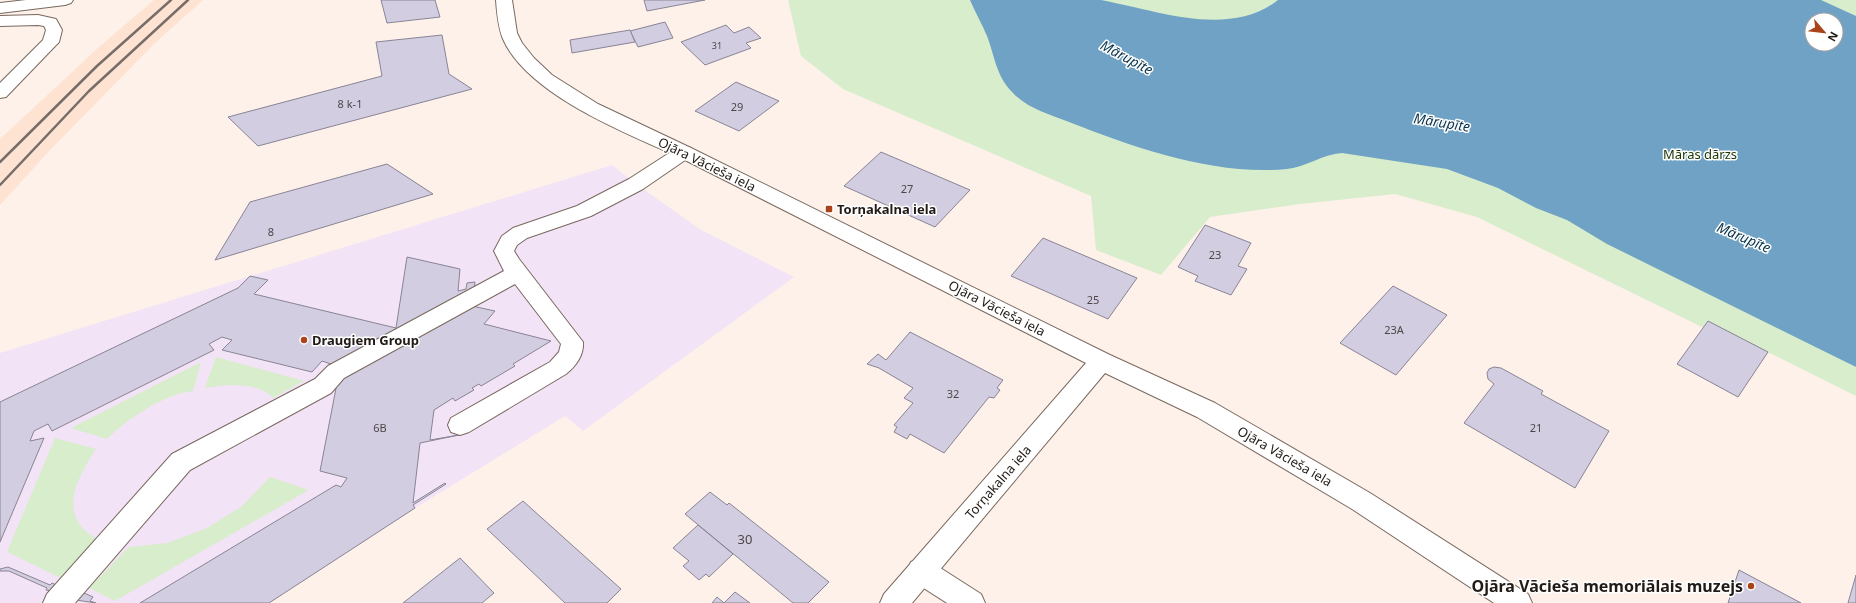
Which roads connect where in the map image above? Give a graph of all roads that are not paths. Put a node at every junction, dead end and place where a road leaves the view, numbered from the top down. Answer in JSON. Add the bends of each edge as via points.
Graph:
{"nodes":[{"id":1,"x":65,"y":0,"type":"edge"},
{"id":2,"x":504,"y":0,"type":"edge"},
{"id":3,"x":0,"y":8,"type":"edge"},
{"id":4,"x":0,"y":21,"type":"edge"},
{"id":5,"x":0,"y":93,"type":"edge"},
{"id":6,"x":684,"y":152,"type":"junction"},
{"id":7,"x":518,"y":273,"type":"junction"},
{"id":8,"x":1102,"y":361,"type":"junction"},
{"id":9,"x":460,"y":425,"type":"dead end"},
{"id":10,"x":921,"y":570,"type":"junction"},
{"id":11,"x":57,"y":603,"type":"edge"},
{"id":12,"x":894,"y":603,"type":"edge"},
{"id":13,"x":971,"y":603,"type":"edge"},
{"id":14,"x":1518,"y":603,"type":"edge"}],
"edges":[{"from":1,"to":3,"type":"street"},
{"from":2,"to":6,"type":"street","name":"Ojāra Vācieša iela","via":[[506,24],[514,43],[538,72],[556,86],[603,113]]},
{"from":4,"to":5,"type":"street","via":[[38,20],[50,22],[54,30],[51,42]]},
{"from":6,"to":7,"type":"street","via":[[636,184],[584,211],[520,233],[509,241],[504,251]]},
{"from":6,"to":8,"type":"street","name":"Ojāra Vācieša iela"},
{"from":7,"to":9,"type":"street","via":[[572,342],[571,355],[558,368]]},
{"from":7,"to":11,"type":"street","via":[[336,372],[323,386],[181,462]]},
{"from":8,"to":10,"type":"street","name":"Torņakalna iela"},
{"from":8,"to":14,"type":"street","name":"Ojāra Vācieša iela","via":[[1206,410],[1361,501]]},
{"from":10,"to":12,"type":"street","name":"Torņakalna iela"},
{"from":10,"to":13,"type":"street"}]}
